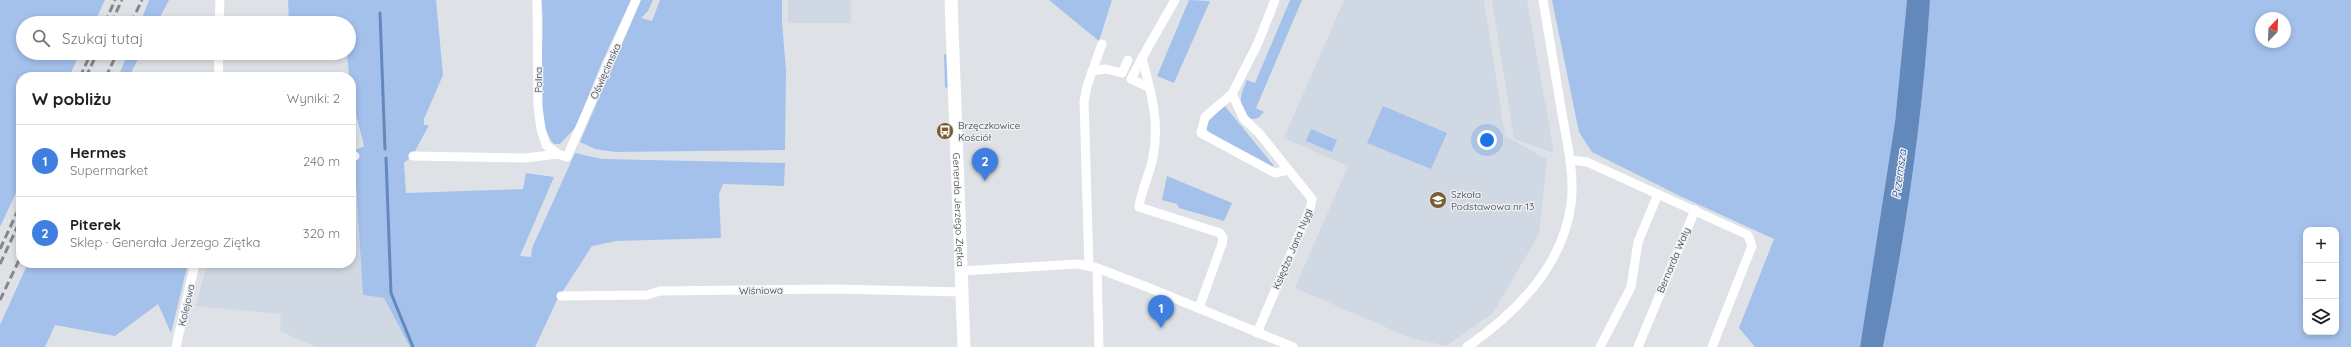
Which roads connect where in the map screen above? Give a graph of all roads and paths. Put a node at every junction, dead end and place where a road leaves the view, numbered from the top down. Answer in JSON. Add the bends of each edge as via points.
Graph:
{"nodes":[{"id":1,"x":220,"y":0,"type":"edge"},
{"id":2,"x":536,"y":0,"type":"edge"},
{"id":3,"x":636,"y":0,"type":"edge"},
{"id":4,"x":951,"y":0,"type":"edge"},
{"id":5,"x":1175,"y":0,"type":"edge"},
{"id":6,"x":1275,"y":0,"type":"edge"},
{"id":7,"x":1543,"y":0,"type":"edge"},
{"id":8,"x":219,"y":16,"type":"edge"},
{"id":9,"x":1102,"y":44,"type":"dead end"},
{"id":10,"x":1142,"y":58,"type":"junction"},
{"id":11,"x":218,"y":60,"type":"edge"},
{"id":12,"x":1128,"y":60,"type":"dead end"},
{"id":13,"x":1092,"y":70,"type":"junction"},
{"id":14,"x":219,"y":72,"type":"edge"},
{"id":15,"x":1150,"y":88,"type":"junction"},
{"id":16,"x":1232,"y":94,"type":"junction"},
{"id":17,"x":558,"y":154,"type":"junction"},
{"id":18,"x":413,"y":156,"type":"dead end"},
{"id":19,"x":567,"y":157,"type":"joint"},
{"id":20,"x":1570,"y":160,"type":"junction"},
{"id":21,"x":1288,"y":170,"type":"junction"},
{"id":22,"x":1658,"y":194,"type":"junction"},
{"id":23,"x":1695,"y":210,"type":"junction"},
{"id":24,"x":1093,"y":267,"type":"junction"},
{"id":25,"x":194,"y":268,"type":"edge"},
{"id":26,"x":961,"y":271,"type":"junction"},
{"id":27,"x":962,"y":292,"type":"junction"},
{"id":28,"x":561,"y":296,"type":"dead end"},
{"id":29,"x":1199,"y":308,"type":"junction"},
{"id":30,"x":1256,"y":333,"type":"junction"},
{"id":31,"x":176,"y":347,"type":"edge"},
{"id":32,"x":964,"y":347,"type":"edge"},
{"id":33,"x":1099,"y":347,"type":"edge"},
{"id":34,"x":1293,"y":347,"type":"edge"},
{"id":35,"x":1467,"y":347,"type":"edge"},
{"id":36,"x":1600,"y":347,"type":"edge"},
{"id":37,"x":1638,"y":347,"type":"edge"},
{"id":38,"x":1712,"y":347,"type":"edge"}],
"edges":[{"from":1,"to":8,"type":"street"},
{"from":2,"to":17,"type":"street","name":"Polna","via":[[538,106],[541,129],[546,145]]},
{"from":3,"to":19,"type":"street","name":"Oświęcimska"},
{"from":4,"to":26,"type":"main road","name":"Generała Jerzego Ziętka"},
{"from":5,"to":10,"type":"street"},
{"from":6,"to":16,"type":"street","via":[[1258,43]]},
{"from":7,"to":20,"type":"street"},
{"from":9,"to":13,"type":"street"},
{"from":10,"to":15,"type":"street"},
{"from":10,"to":15,"type":"street","via":[[1130,79]]},
{"from":11,"to":14,"type":"street"},
{"from":12,"to":13,"type":"street","via":[[1122,73]]},
{"from":13,"to":24,"type":"street","via":[[1084,102]]},
{"from":15,"to":29,"type":"street","via":[[1156,112],[1157,136],[1139,207],[1220,233],[1223,238]]},
{"from":16,"to":21,"type":"street","name":"Księdza Jana Nygi","via":[[1244,119],[1259,133]]},
{"from":16,"to":21,"type":"street","via":[[1205,117],[1200,133],[1275,173]]},
{"from":17,"to":18,"type":"street","name":"Polna","via":[[524,158]]},
{"from":17,"to":19,"type":"street","name":"Polna"},
{"from":20,"to":22,"type":"street","via":[[1587,162]]},
{"from":20,"to":35,"type":"street","via":[[1571,204],[1560,246],[1543,277],[1509,313]]},
{"from":21,"to":30,"type":"street","name":"Księdza Jana Nygi","via":[[1312,199],[1310,209]]},
{"from":22,"to":23,"type":"street"},
{"from":22,"to":36,"type":"street","via":[[1638,242],[1631,287]]},
{"from":23,"to":37,"type":"street","name":"Bernarda Wały"},
{"from":23,"to":38,"type":"street","via":[[1743,231],[1748,235],[1752,246]]},
{"from":24,"to":26,"type":"street","via":[[1078,264]]},
{"from":24,"to":29,"type":"street"},
{"from":24,"to":33,"type":"street"},
{"from":25,"to":31,"type":"street","name":"Kolejowa"},
{"from":26,"to":27,"type":"main road","name":"Generała Jerzego Ziętka"},
{"from":27,"to":28,"type":"street","name":"Wiśniowa","via":[[660,291],[647,295]]},
{"from":27,"to":32,"type":"main road","name":"Generała Jerzego Ziętka"},
{"from":29,"to":30,"type":"street"},
{"from":30,"to":34,"type":"street"}]}
